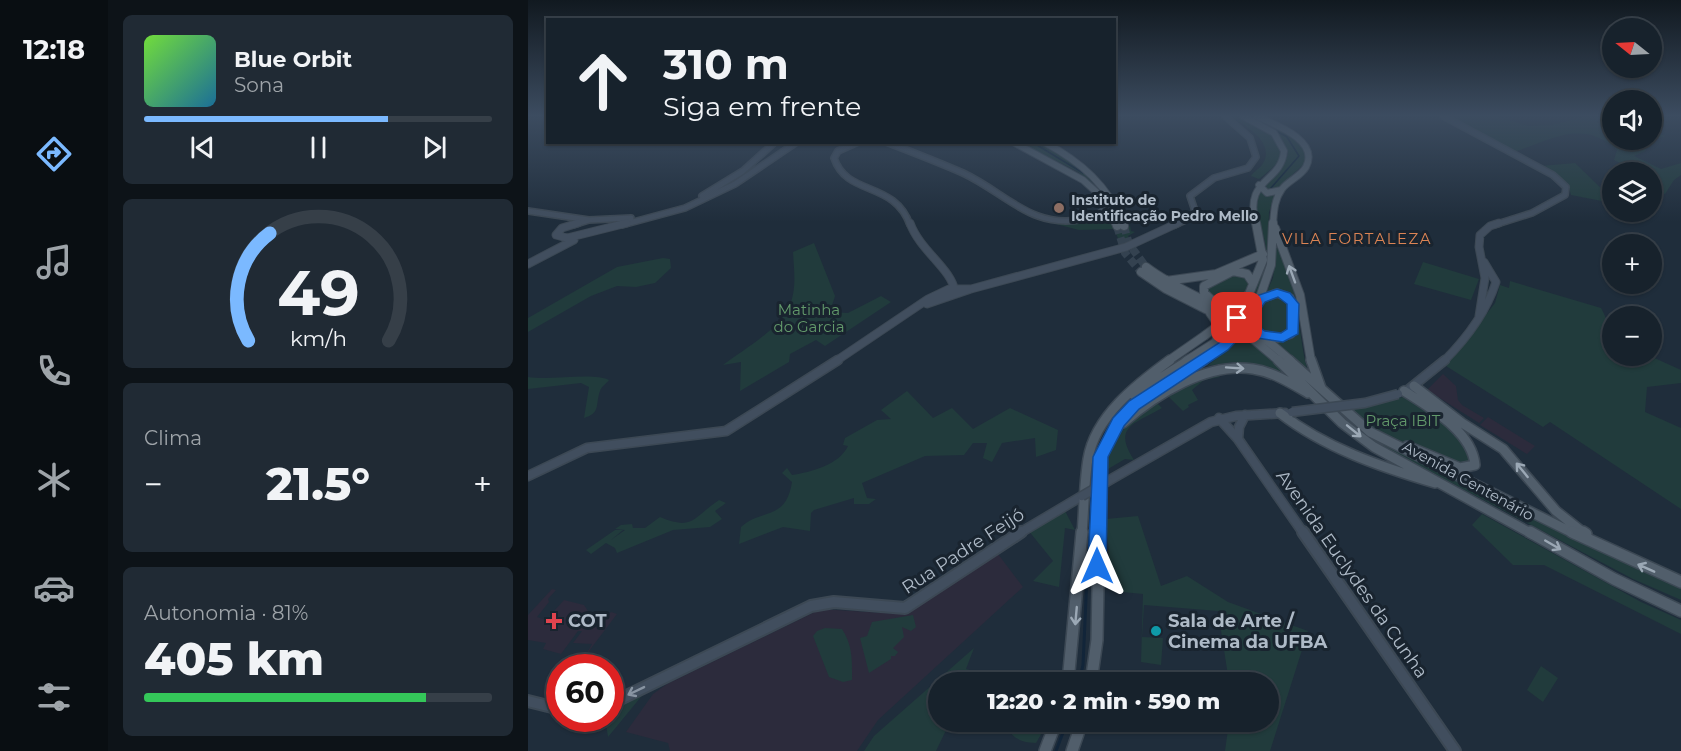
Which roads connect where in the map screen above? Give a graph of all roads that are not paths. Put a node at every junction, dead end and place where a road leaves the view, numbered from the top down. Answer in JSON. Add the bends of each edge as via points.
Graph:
{"nodes":[{"id":1,"x":768,"y":151,"type":"edge"},
{"id":2,"x":784,"y":151,"type":"edge"},
{"id":3,"x":838,"y":151,"type":"edge"},
{"id":4,"x":908,"y":151,"type":"edge"},
{"id":5,"x":1031,"y":151,"type":"edge"},
{"id":6,"x":1059,"y":151,"type":"edge"},
{"id":7,"x":1256,"y":151,"type":"edge"},
{"id":8,"x":1282,"y":151,"type":"edge"},
{"id":9,"x":1308,"y":151,"type":"edge"},
{"id":10,"x":1508,"y":151,"type":"edge"},
{"id":11,"x":1259,"y":185,"type":"junction"},
{"id":12,"x":1282,"y":190,"type":"junction"},
{"id":13,"x":1103,"y":198,"type":"junction"},
{"id":14,"x":1113,"y":199,"type":"junction"},
{"id":15,"x":1107,"y":208,"type":"junction"},
{"id":16,"x":528,"y":211,"type":"edge"},
{"id":17,"x":1099,"y":214,"type":"junction"},
{"id":18,"x":1272,"y":216,"type":"junction"},
{"id":19,"x":590,"y":220,"type":"junction"},
{"id":20,"x":587,"y":234,"type":"junction"},
{"id":21,"x":1263,"y":254,"type":"junction"},
{"id":22,"x":1481,"y":258,"type":"junction"},
{"id":23,"x":528,"y":264,"type":"edge"},
{"id":24,"x":1487,"y":267,"type":"junction"},
{"id":25,"x":945,"y":273,"type":"junction"},
{"id":26,"x":1504,"y":276,"type":"dead end"},
{"id":27,"x":1485,"y":280,"type":"junction"},
{"id":28,"x":1162,"y":281,"type":"junction"},
{"id":29,"x":1189,"y":281,"type":"junction"},
{"id":30,"x":1496,"y":282,"type":"junction"},
{"id":31,"x":1253,"y":283,"type":"junction"},
{"id":32,"x":955,"y":291,"type":"junction"},
{"id":33,"x":1481,"y":293,"type":"junction"},
{"id":34,"x":937,"y":294,"type":"junction"},
{"id":35,"x":1185,"y":295,"type":"junction"},
{"id":36,"x":1492,"y":297,"type":"junction"},
{"id":37,"x":1260,"y":300,"type":"junction"},
{"id":38,"x":1202,"y":307,"type":"junction"},
{"id":39,"x":1228,"y":313,"type":"junction"},
{"id":40,"x":903,"y":316,"type":"junction"},
{"id":41,"x":1479,"y":316,"type":"junction"},
{"id":42,"x":1261,"y":334,"type":"junction"},
{"id":43,"x":1414,"y":386,"type":"junction"},
{"id":44,"x":1323,"y":391,"type":"junction"},
{"id":45,"x":1401,"y":393,"type":"junction"},
{"id":46,"x":1330,"y":411,"type":"junction"},
{"id":47,"x":1280,"y":413,"type":"junction"},
{"id":48,"x":1245,"y":415,"type":"junction"},
{"id":49,"x":1219,"y":418,"type":"junction"},
{"id":50,"x":1103,"y":422,"type":"junction"},
{"id":51,"x":1112,"y":433,"type":"junction"},
{"id":52,"x":1238,"y":439,"type":"junction"},
{"id":53,"x":1386,"y":441,"type":"junction"},
{"id":54,"x":528,"y":476,"type":"edge"},
{"id":55,"x":1448,"y":487,"type":"junction"},
{"id":56,"x":1611,"y":552,"type":"junction"},
{"id":57,"x":1681,"y":582,"type":"edge"},
{"id":58,"x":1681,"y":611,"type":"edge"},
{"id":59,"x":1069,"y":672,"type":"edge"},
{"id":60,"x":1092,"y":672,"type":"edge"},
{"id":61,"x":624,"y":697,"type":"edge"},
{"id":62,"x":528,"y":700,"type":"edge"},
{"id":63,"x":546,"y":705,"type":"edge"},
{"id":64,"x":1052,"y":732,"type":"edge"},
{"id":65,"x":1079,"y":732,"type":"edge"},
{"id":66,"x":1045,"y":751,"type":"edge"},
{"id":67,"x":1072,"y":751,"type":"edge"},
{"id":68,"x":1455,"y":751,"type":"edge"}],
"edges":[{"from":1,"to":19,"type":"main road","via":[[719,186],[677,206],[624,219]]},
{"from":2,"to":20,"type":"main road","via":[[700,202]]},
{"from":3,"to":25,"type":"main road","via":[[834,158],[837,167],[852,180],[902,205],[915,238]]},
{"from":4,"to":17,"type":"main road","via":[[965,174],[1039,219],[1072,222]]},
{"from":5,"to":13,"type":"main road","via":[[1073,173]]},
{"from":6,"to":14,"type":"main road","via":[[1102,183]]},
{"from":7,"to":32,"type":"main road","via":[[1254,161],[1242,170],[1206,182],[1190,196],[1193,215],[1137,243]]},
{"from":8,"to":11,"type":"main road","via":[[1281,163]]},
{"from":9,"to":12,"type":"main road","via":[[1310,158],[1305,169]]},
{"from":10,"to":22,"type":"main road","via":[[1553,175],[1566,187],[1565,195],[1486,229],[1479,238]]},
{"from":11,"to":12,"type":"main road","via":[[1267,193]]},
{"from":11,"to":21,"type":"main road","via":[[1252,204]]},
{"from":12,"to":18,"type":"main road"},
{"from":13,"to":15,"type":"main road"},
{"from":13,"to":17,"type":"main road"},
{"from":14,"to":15,"type":"main road"},
{"from":14,"to":15,"type":"main road","via":[[1120,226]]},
{"from":15,"to":17,"type":"main road"},
{"from":16,"to":19,"type":"main road"},
{"from":18,"to":37,"type":"main road","via":[[1271,265]]},
{"from":44,"to":18,"type":"main road","one_way":true,"via":[[1311,365],[1300,295]]},
{"from":19,"to":20,"type":"main road","via":[[573,223],[556,233],[567,238]]},
{"from":20,"to":23,"type":"main road"},
{"from":21,"to":29,"type":"main road","via":[[1242,265]]},
{"from":21,"to":31,"type":"main road"},
{"from":22,"to":24,"type":"main road"},
{"from":22,"to":27,"type":"main road"},
{"from":24,"to":26,"type":"main road"},
{"from":24,"to":30,"type":"main road"},
{"from":25,"to":32,"type":"main road"},
{"from":25,"to":34,"type":"main road"},
{"from":27,"to":30,"type":"main road"},
{"from":27,"to":33,"type":"main road"},
{"from":28,"to":29,"type":"main road"},
{"from":28,"to":35,"type":"main road","name":"Avenida Centenário"},
{"from":28,"to":35,"type":"main road","name":"Avenida Centenário","via":[[1143,270],[1164,288]]},
{"from":29,"to":35,"type":"main road"},
{"from":30,"to":36,"type":"main road","name":"Rua Padre Feijó"},
{"from":31,"to":39,"type":"main road","via":[[1247,274],[1233,271],[1206,284],[1204,293]]},
{"from":31,"to":50,"type":"main road","bridge":true,"via":[[1249,294],[1223,322],[1131,390]]},
{"from":32,"to":34,"type":"main road"},
{"from":32,"to":40,"type":"main road"},
{"from":33,"to":36,"type":"main road"},
{"from":33,"to":41,"type":"main road"},
{"from":34,"to":40,"type":"main road"},
{"from":35,"to":38,"type":"main road","name":"Avenida Centenário"},
{"from":35,"to":39,"type":"main road","name":"Avenida Centenário"},
{"from":36,"to":41,"type":"main road","name":"Rua Padre Feijó"},
{"from":37,"to":42,"type":"main road","via":[[1277,293],[1290,298],[1294,327],[1283,338]]},
{"from":37,"to":51,"type":"main road","bridge":true,"via":[[1223,347],[1134,405]]},
{"from":38,"to":46,"type":"main road","name":"Avenida Centenário","via":[[1248,333]]},
{"from":38,"to":50,"type":"main road","via":[[1219,326],[1216,342],[1134,394]]},
{"from":39,"to":42,"type":"main road","name":"Avenida Centenário"},
{"from":40,"to":54,"type":"main road","via":[[726,431],[587,448]]},
{"from":41,"to":43,"type":"main road","name":"Rua Padre Feijó","via":[[1441,364]]},
{"from":42,"to":44,"type":"main road","name":"Avenida Centenário"},
{"from":43,"to":45,"type":"main road","name":"Rua Padre Feijó"},
{"from":56,"to":43,"type":"main road","one_way":true,"via":[[1556,510],[1503,449]]},
{"from":44,"to":53,"type":"main road","name":"Avenida Centenário"},
{"from":45,"to":47,"type":"main road","name":"Rua Padre Feijó","bridge":true,"via":[[1365,403]]},
{"from":45,"to":53,"type":"main road","via":[[1457,432],[1473,452],[1475,465],[1460,468]]},
{"from":51,"to":46,"type":"main road","one_way":true,"via":[[1148,404],[1194,377],[1221,367],[1247,369],[1282,379],[1309,393]]},
{"from":46,"to":55,"type":"main road","name":"Avenida Centenário","one_way":true,"via":[[1371,444]]},
{"from":47,"to":48,"type":"main road","name":"Rua Padre Feijó"},
{"from":47,"to":55,"type":"main road","via":[[1298,427],[1351,452]]},
{"from":48,"to":49,"type":"main road","name":"Rua Padre Feijó"},
{"from":48,"to":52,"type":"main road"},
{"from":49,"to":52,"type":"main road","name":"Avenida Euclydes da Cunha"},
{"from":49,"to":61,"type":"main road","name":"Rua Padre Feijó","one_way":true,"bridge":true,"via":[[1002,543],[905,608],[834,602],[815,605]]},
{"from":50,"to":59,"type":"main road","one_way":true,"via":[[1088,457]]},
{"from":51,"to":60,"type":"main road","via":[[1099,469]]},
{"from":52,"to":68,"type":"main road","name":"Avenida Euclydes da Cunha"},
{"from":53,"to":56,"type":"main road","name":"Avenida Centenário"},
{"from":55,"to":58,"type":"main road","name":"Avenida Centenário","one_way":true,"via":[[1592,568]]},
{"from":57,"to":56,"type":"main road","name":"Avenida Centenário","one_way":true},
{"from":62,"to":63,"type":"main road"},
{"from":64,"to":66,"type":"main road"},
{"from":65,"to":67,"type":"main road"}]}
